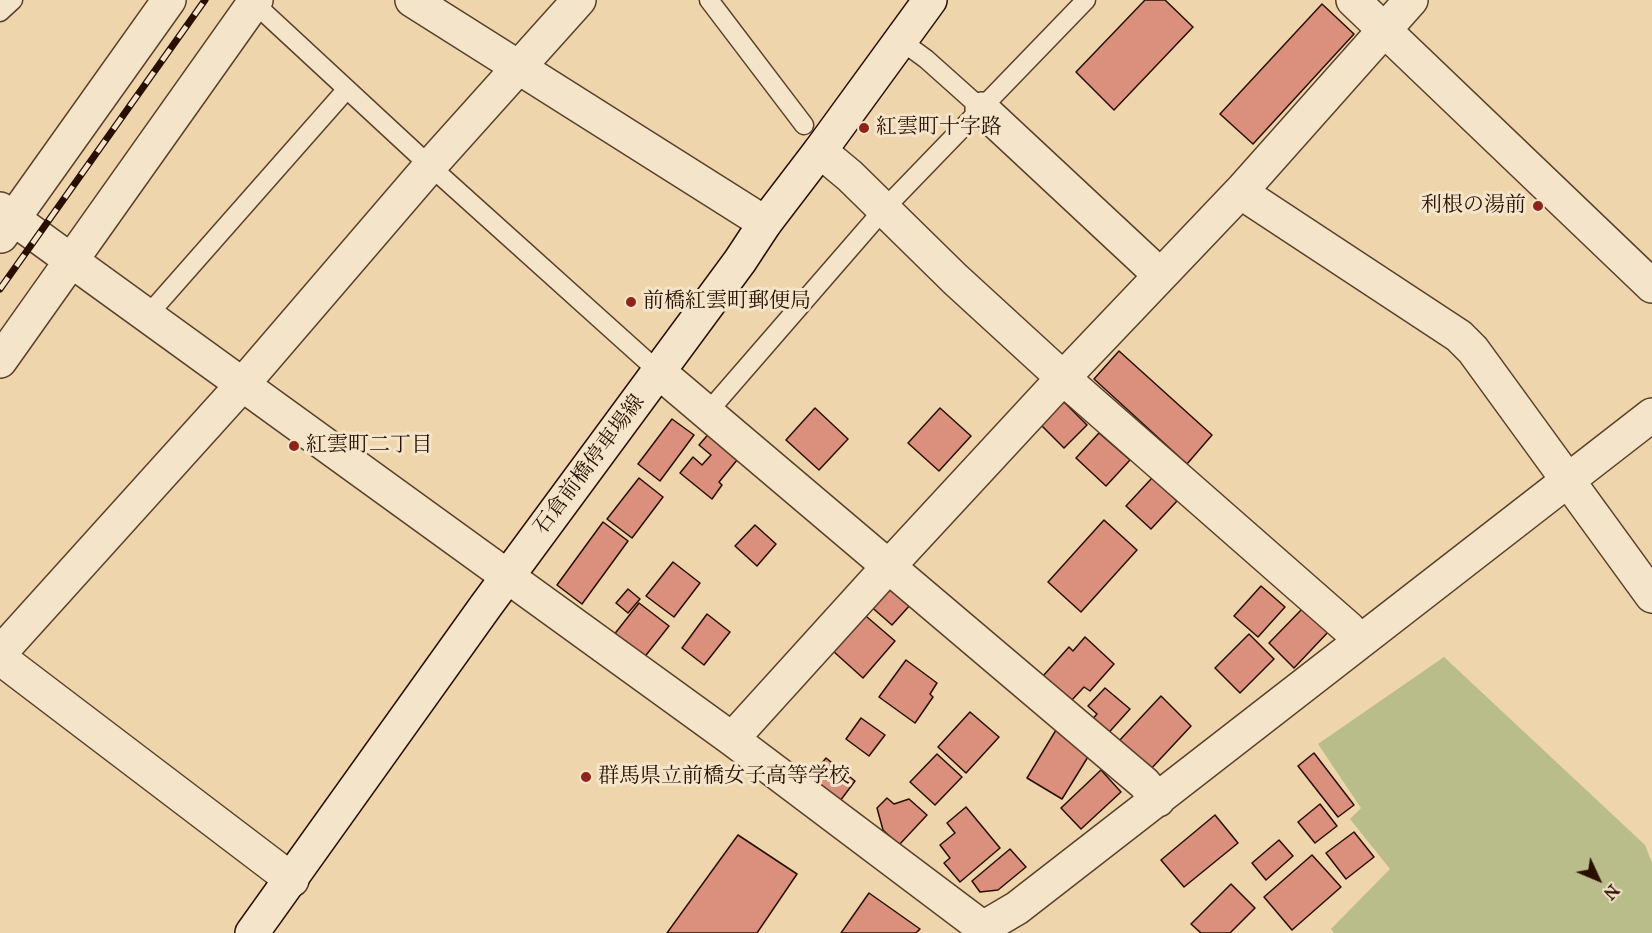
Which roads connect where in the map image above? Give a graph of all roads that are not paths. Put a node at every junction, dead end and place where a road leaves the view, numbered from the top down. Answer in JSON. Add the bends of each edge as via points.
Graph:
{"nodes":[{"id":1,"x":13,"y":0,"type":"edge"},
{"id":2,"x":169,"y":0,"type":"edge"},
{"id":3,"x":412,"y":0,"type":"edge"},
{"id":4,"x":579,"y":0,"type":"edge"},
{"id":5,"x":709,"y":0,"type":"edge"},
{"id":6,"x":930,"y":0,"type":"edge"},
{"id":7,"x":1086,"y":0,"type":"edge"},
{"id":8,"x":1353,"y":0,"type":"edge"},
{"id":9,"x":1410,"y":0,"type":"edge"},
{"id":10,"x":255,"y":1,"type":"edge"},
{"id":11,"x":0,"y":12,"type":"edge"},
{"id":12,"x":1386,"y":30,"type":"junction"},
{"id":13,"x":900,"y":40,"type":"junction"},
{"id":14,"x":519,"y":68,"type":"junction"},
{"id":15,"x":347,"y":89,"type":"junction"},
{"id":16,"x":982,"y":109,"type":"junction"},
{"id":17,"x":812,"y":138,"type":"junction"},
{"id":18,"x":430,"y":166,"type":"junction"},
{"id":19,"x":1242,"y":190,"type":"junction"},
{"id":20,"x":884,"y":209,"type":"junction"},
{"id":21,"x":4,"y":222,"type":"edge"},
{"id":22,"x":765,"y":223,"type":"junction"},
{"id":23,"x":70,"y":260,"type":"junction"},
{"id":24,"x":1160,"y":275,"type":"junction"},
{"id":25,"x":1652,"y":286,"type":"edge"},
{"id":26,"x":147,"y":316,"type":"junction"},
{"id":27,"x":0,"y":361,"type":"edge"},
{"id":28,"x":659,"y":372,"type":"junction"},
{"id":29,"x":1063,"y":378,"type":"junction"},
{"id":30,"x":242,"y":385,"type":"junction"},
{"id":31,"x":707,"y":413,"type":"junction"},
{"id":32,"x":1652,"y":415,"type":"edge"},
{"id":33,"x":1569,"y":479,"type":"junction"},
{"id":34,"x":888,"y":567,"type":"junction"},
{"id":35,"x":507,"y":578,"type":"junction"},
{"id":36,"x":1652,"y":596,"type":"edge"},
{"id":37,"x":1360,"y":641,"type":"junction"},
{"id":38,"x":0,"y":656,"type":"edge"},
{"id":39,"x":732,"y":739,"type":"junction"},
{"id":40,"x":1158,"y":800,"type":"junction"},
{"id":41,"x":292,"y":880,"type":"junction"},
{"id":42,"x":980,"y":930,"type":"edge"},
{"id":43,"x":252,"y":933,"type":"edge"}],
"edges":[{"from":1,"to":11,"type":"lane"},
{"from":2,"to":21,"type":"street"},
{"from":3,"to":14,"type":"street"},
{"from":4,"to":14,"type":"street"},
{"from":5,"to":17,"type":"lane"},
{"from":6,"to":13,"type":"street","name":"石倉前橋停車場線"},
{"from":7,"to":16,"type":"lane"},
{"from":8,"to":12,"type":"street"},
{"from":9,"to":12,"type":"street"},
{"from":10,"to":15,"type":"lane"},
{"from":10,"to":23,"type":"street"},
{"from":12,"to":19,"type":"street"},
{"from":12,"to":25,"type":"street"},
{"from":13,"to":16,"type":"lane"},
{"from":13,"to":17,"type":"street","name":"石倉前橋停車場線"},
{"from":14,"to":18,"type":"street"},
{"from":14,"to":22,"type":"street"},
{"from":15,"to":18,"type":"lane"},
{"from":15,"to":26,"type":"lane"},
{"from":16,"to":20,"type":"lane"},
{"from":16,"to":24,"type":"street"},
{"from":17,"to":20,"type":"street"},
{"from":17,"to":22,"type":"street","name":"石倉前橋停車場線"},
{"from":18,"to":28,"type":"lane"},
{"from":18,"to":30,"type":"street"},
{"from":19,"to":24,"type":"street"},
{"from":19,"to":33,"type":"street","via":[[1459,336]]},
{"from":20,"to":29,"type":"street"},
{"from":20,"to":31,"type":"lane"},
{"from":21,"to":23,"type":"street"},
{"from":22,"to":28,"type":"street","name":"石倉前橋停車場線"},
{"from":23,"to":26,"type":"street"},
{"from":23,"to":27,"type":"street"},
{"from":24,"to":29,"type":"street"},
{"from":26,"to":30,"type":"street"},
{"from":28,"to":31,"type":"street"},
{"from":28,"to":35,"type":"street","name":"石倉前橋停車場線"},
{"from":29,"to":34,"type":"street"},
{"from":29,"to":37,"type":"street"},
{"from":30,"to":35,"type":"street"},
{"from":30,"to":38,"type":"street"},
{"from":31,"to":34,"type":"street"},
{"from":32,"to":33,"type":"street"},
{"from":33,"to":36,"type":"street"},
{"from":33,"to":37,"type":"street"},
{"from":34,"to":39,"type":"street"},
{"from":34,"to":40,"type":"street","via":[[1144,783]]},
{"from":35,"to":39,"type":"street"},
{"from":35,"to":41,"type":"street","name":"石倉前橋停車場線"},
{"from":37,"to":40,"type":"street"},
{"from":38,"to":41,"type":"street"},
{"from":39,"to":42,"type":"street"},
{"from":40,"to":42,"type":"street","via":[[1017,908]]},
{"from":41,"to":43,"type":"street","name":"石倉前橋停車場線"}]}
